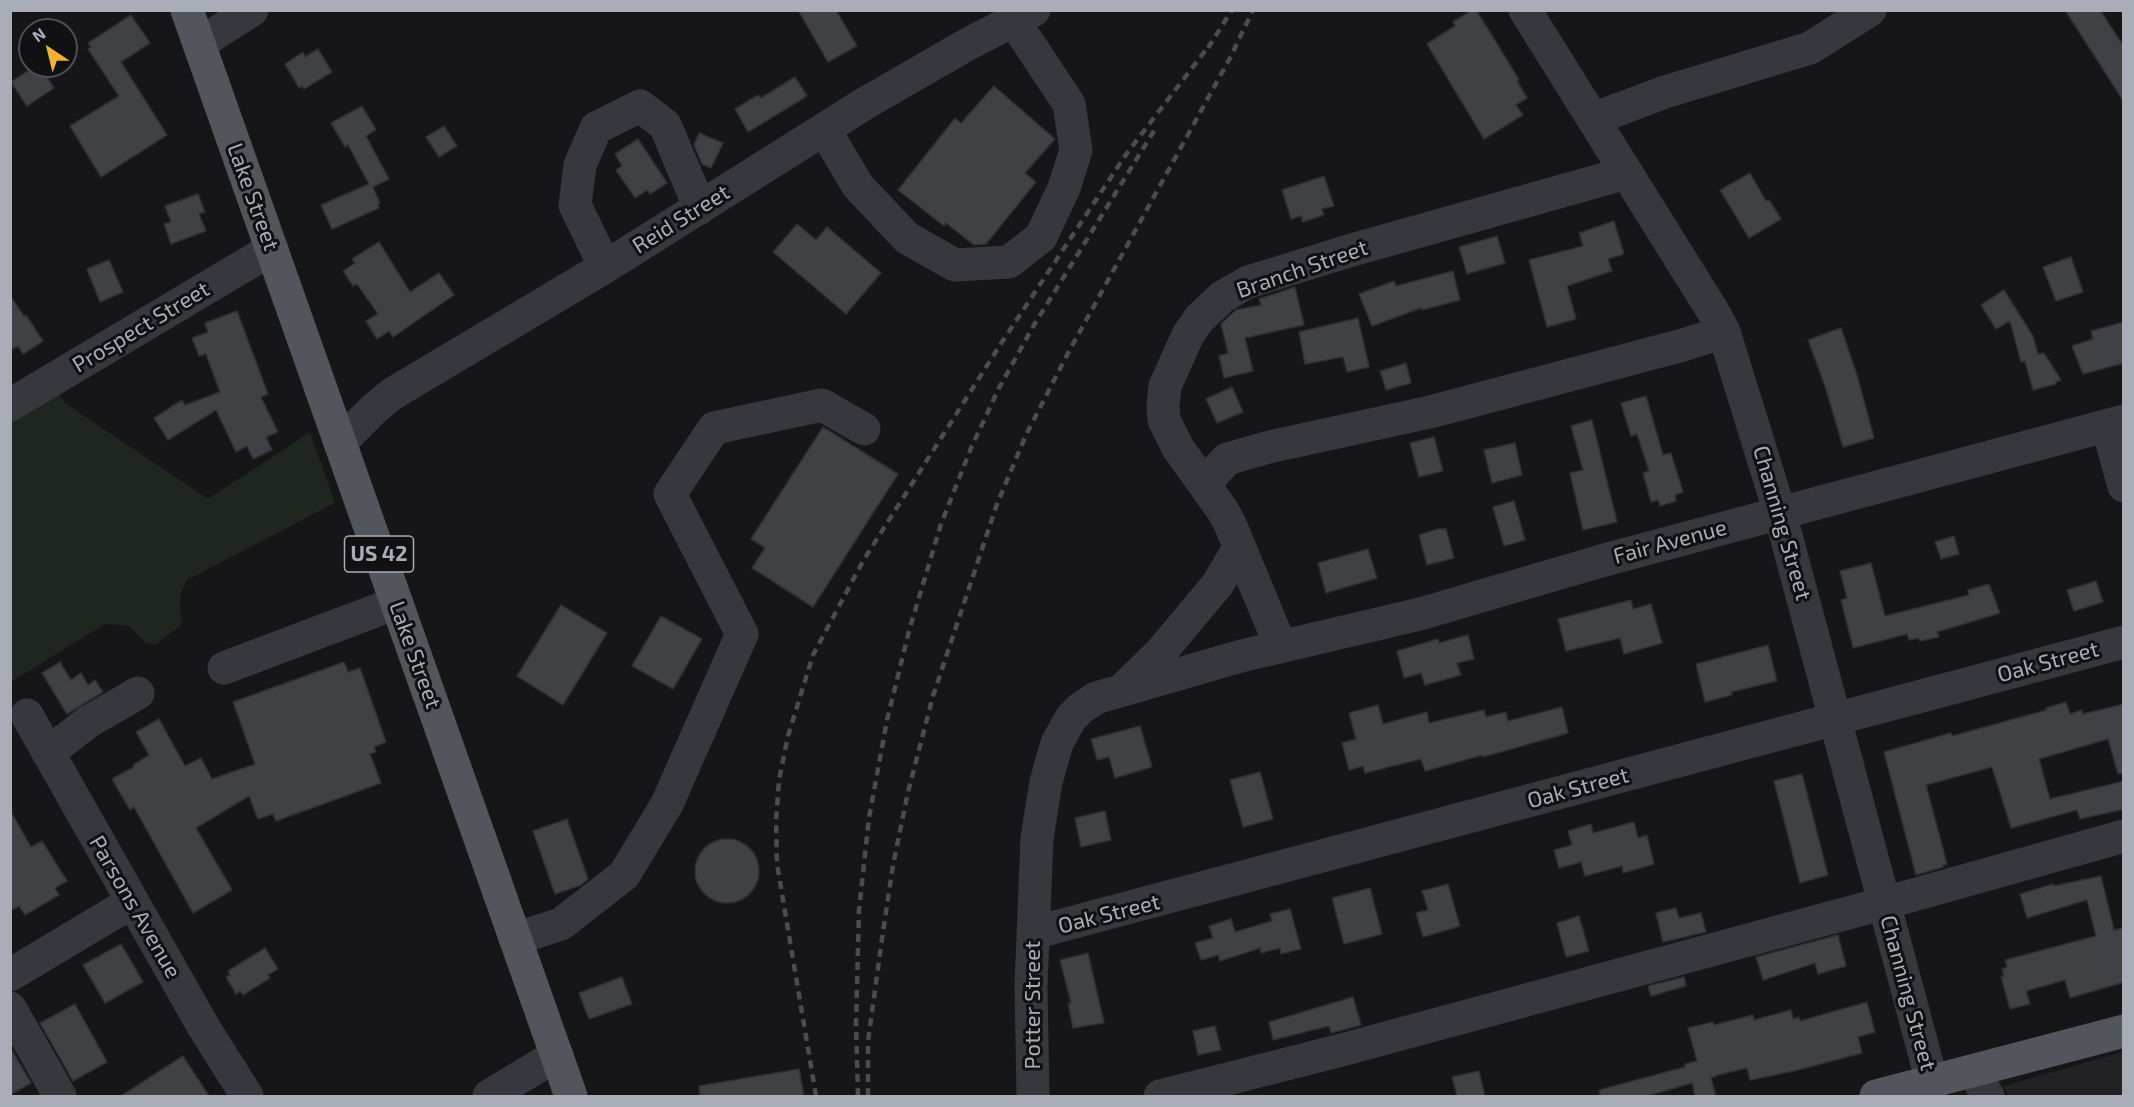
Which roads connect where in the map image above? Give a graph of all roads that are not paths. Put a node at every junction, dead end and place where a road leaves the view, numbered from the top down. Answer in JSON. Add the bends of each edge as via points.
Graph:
{"nodes":[{"id":1,"x":187,"y":10,"type":"edge"},
{"id":2,"x":252,"y":10,"type":"edge"},
{"id":3,"x":1525,"y":10,"type":"edge"},
{"id":4,"x":1870,"y":10,"type":"edge"},
{"id":5,"x":1024,"y":16,"type":"edge"},
{"id":6,"x":199,"y":44,"type":"junction"},
{"id":7,"x":1593,"y":119,"type":"junction"},
{"id":8,"x":824,"y":129,"type":"junction"},
{"id":9,"x":1626,"y":173,"type":"junction"},
{"id":10,"x":700,"y":208,"type":"junction"},
{"id":11,"x":272,"y":249,"type":"junction"},
{"id":12,"x":605,"y":267,"type":"junction"},
{"id":13,"x":1724,"y":332,"type":"junction"},
{"id":14,"x":10,"y":405,"type":"edge"},
{"id":15,"x":2115,"y":424,"type":"edge"},
{"id":16,"x":864,"y":429,"type":"dead end"},
{"id":17,"x":339,"y":443,"type":"junction"},
{"id":18,"x":1204,"y":484,"type":"junction"},
{"id":19,"x":2124,"y":486,"type":"edge"},
{"id":20,"x":1780,"y":513,"type":"junction"},
{"id":21,"x":1239,"y":548,"type":"junction"},
{"id":22,"x":396,"y":603,"type":"junction"},
{"id":23,"x":2124,"y":642,"type":"edge"},
{"id":24,"x":1281,"y":647,"type":"junction"},
{"id":25,"x":1216,"y":663,"type":"joint"},
{"id":26,"x":224,"y":668,"type":"dead end"},
{"id":27,"x":1122,"y":690,"type":"junction"},
{"id":28,"x":138,"y":693,"type":"dead end"},
{"id":29,"x":27,"y":715,"type":"dead end"},
{"id":30,"x":1836,"y":719,"type":"junction"},
{"id":31,"x":48,"y":753,"type":"junction"},
{"id":32,"x":2124,"y":836,"type":"edge"},
{"id":33,"x":132,"y":902,"type":"junction"},
{"id":34,"x":1884,"y":903,"type":"junction"},
{"id":35,"x":1033,"y":933,"type":"junction"},
{"id":36,"x":515,"y":939,"type":"junction"},
{"id":37,"x":10,"y":975,"type":"edge"},
{"id":38,"x":10,"y":1008,"type":"edge"},
{"id":39,"x":2124,"y":1031,"type":"edge"},
{"id":40,"x":556,"y":1055,"type":"junction"},
{"id":41,"x":1932,"y":1082,"type":"junction"},
{"id":42,"x":1980,"y":1084,"type":"edge"},
{"id":43,"x":60,"y":1096,"type":"edge"},
{"id":44,"x":247,"y":1096,"type":"edge"},
{"id":45,"x":489,"y":1096,"type":"edge"},
{"id":46,"x":571,"y":1096,"type":"edge"},
{"id":47,"x":1033,"y":1096,"type":"edge"},
{"id":48,"x":1160,"y":1096,"type":"edge"},
{"id":49,"x":1876,"y":1096,"type":"edge"}],
"edges":[{"from":1,"to":6,"type":"main road","name":"Lake Street","number":"US 42"},
{"from":2,"to":6,"type":"street"},
{"from":3,"to":7,"type":"street","name":"Channing Street"},
{"from":4,"to":7,"type":"street","via":[[1809,48],[1665,92]]},
{"from":5,"to":8,"type":"street","name":"Reid Street","via":[[948,55]]},
{"from":5,"to":8,"type":"street","via":[[1069,104],[1076,150],[1064,188],[1041,237],[1009,262],[955,265],[907,238],[858,186]]},
{"from":6,"to":11,"type":"main road","name":"Lake Street","number":"US 42"},
{"from":7,"to":9,"type":"street","name":"Channing Street"},
{"from":8,"to":10,"type":"street","name":"Reid Street"},
{"from":9,"to":13,"type":"street","name":"Channing Street"},
{"from":9,"to":18,"type":"street","name":"Branch Street","via":[[1352,250],[1248,282],[1222,297],[1188,335],[1165,386],[1167,428]]},
{"from":10,"to":12,"type":"street","name":"Reid Street"},
{"from":10,"to":12,"type":"street","via":[[665,125],[640,106],[597,128],[580,165],[575,205]]},
{"from":11,"to":14,"type":"street","name":"Prospect Street"},
{"from":11,"to":17,"type":"main road","name":"Lake Street","number":"US 42"},
{"from":12,"to":17,"type":"street","name":"Reid Street","via":[[392,394]]},
{"from":13,"to":18,"type":"street","via":[[1430,412],[1227,459]]},
{"from":13,"to":20,"type":"street","name":"Channing Street"},
{"from":15,"to":19,"type":"street"},
{"from":15,"to":20,"type":"street","name":"Fair Avenue"},
{"from":16,"to":36,"type":"street","via":[[822,405],[714,429],[670,494],[742,634],[668,804],[624,875],[561,924]]},
{"from":17,"to":22,"type":"main road","name":"Lake Street","number":"US 42"},
{"from":18,"to":21,"type":"street","name":"Branch Street","via":[[1223,511]]},
{"from":20,"to":24,"type":"street","name":"Fair Avenue","via":[[1420,614]]},
{"from":20,"to":30,"type":"street","name":"Channing Street"},
{"from":21,"to":24,"type":"street","name":"Branch Street"},
{"from":21,"to":27,"type":"street","via":[[1216,585],[1160,653]]},
{"from":22,"to":26,"type":"street"},
{"from":22,"to":36,"type":"main road","name":"Lake Street","number":"US 42"},
{"from":23,"to":30,"type":"street","name":"Oak Street"},
{"from":24,"to":25,"type":"street","name":"Fair Avenue"},
{"from":25,"to":27,"type":"street","name":"Potter Street"},
{"from":27,"to":35,"type":"street","name":"Potter Street","via":[[1096,698],[1081,708],[1056,742],[1037,838]]},
{"from":28,"to":31,"type":"street","via":[[88,722]]},
{"from":29,"to":31,"type":"street","name":"Parsons Avenue"},
{"from":30,"to":34,"type":"street","name":"Channing Street"},
{"from":30,"to":35,"type":"street","name":"Oak Street"},
{"from":31,"to":33,"type":"street","name":"Parsons Avenue"},
{"from":32,"to":34,"type":"street"},
{"from":33,"to":37,"type":"street"},
{"from":33,"to":44,"type":"street","name":"Parsons Avenue"},
{"from":34,"to":41,"type":"street","name":"Channing Street"},
{"from":34,"to":48,"type":"street"},
{"from":35,"to":47,"type":"street","name":"Potter Street"},
{"from":36,"to":40,"type":"main road","name":"Lake Street","number":"US 42"},
{"from":38,"to":43,"type":"street"},
{"from":39,"to":42,"type":"main road"},
{"from":40,"to":45,"type":"street"},
{"from":40,"to":46,"type":"main road","name":"Lake Street","number":"US 42"},
{"from":41,"to":42,"type":"main road"},
{"from":41,"to":49,"type":"main road"}]}
